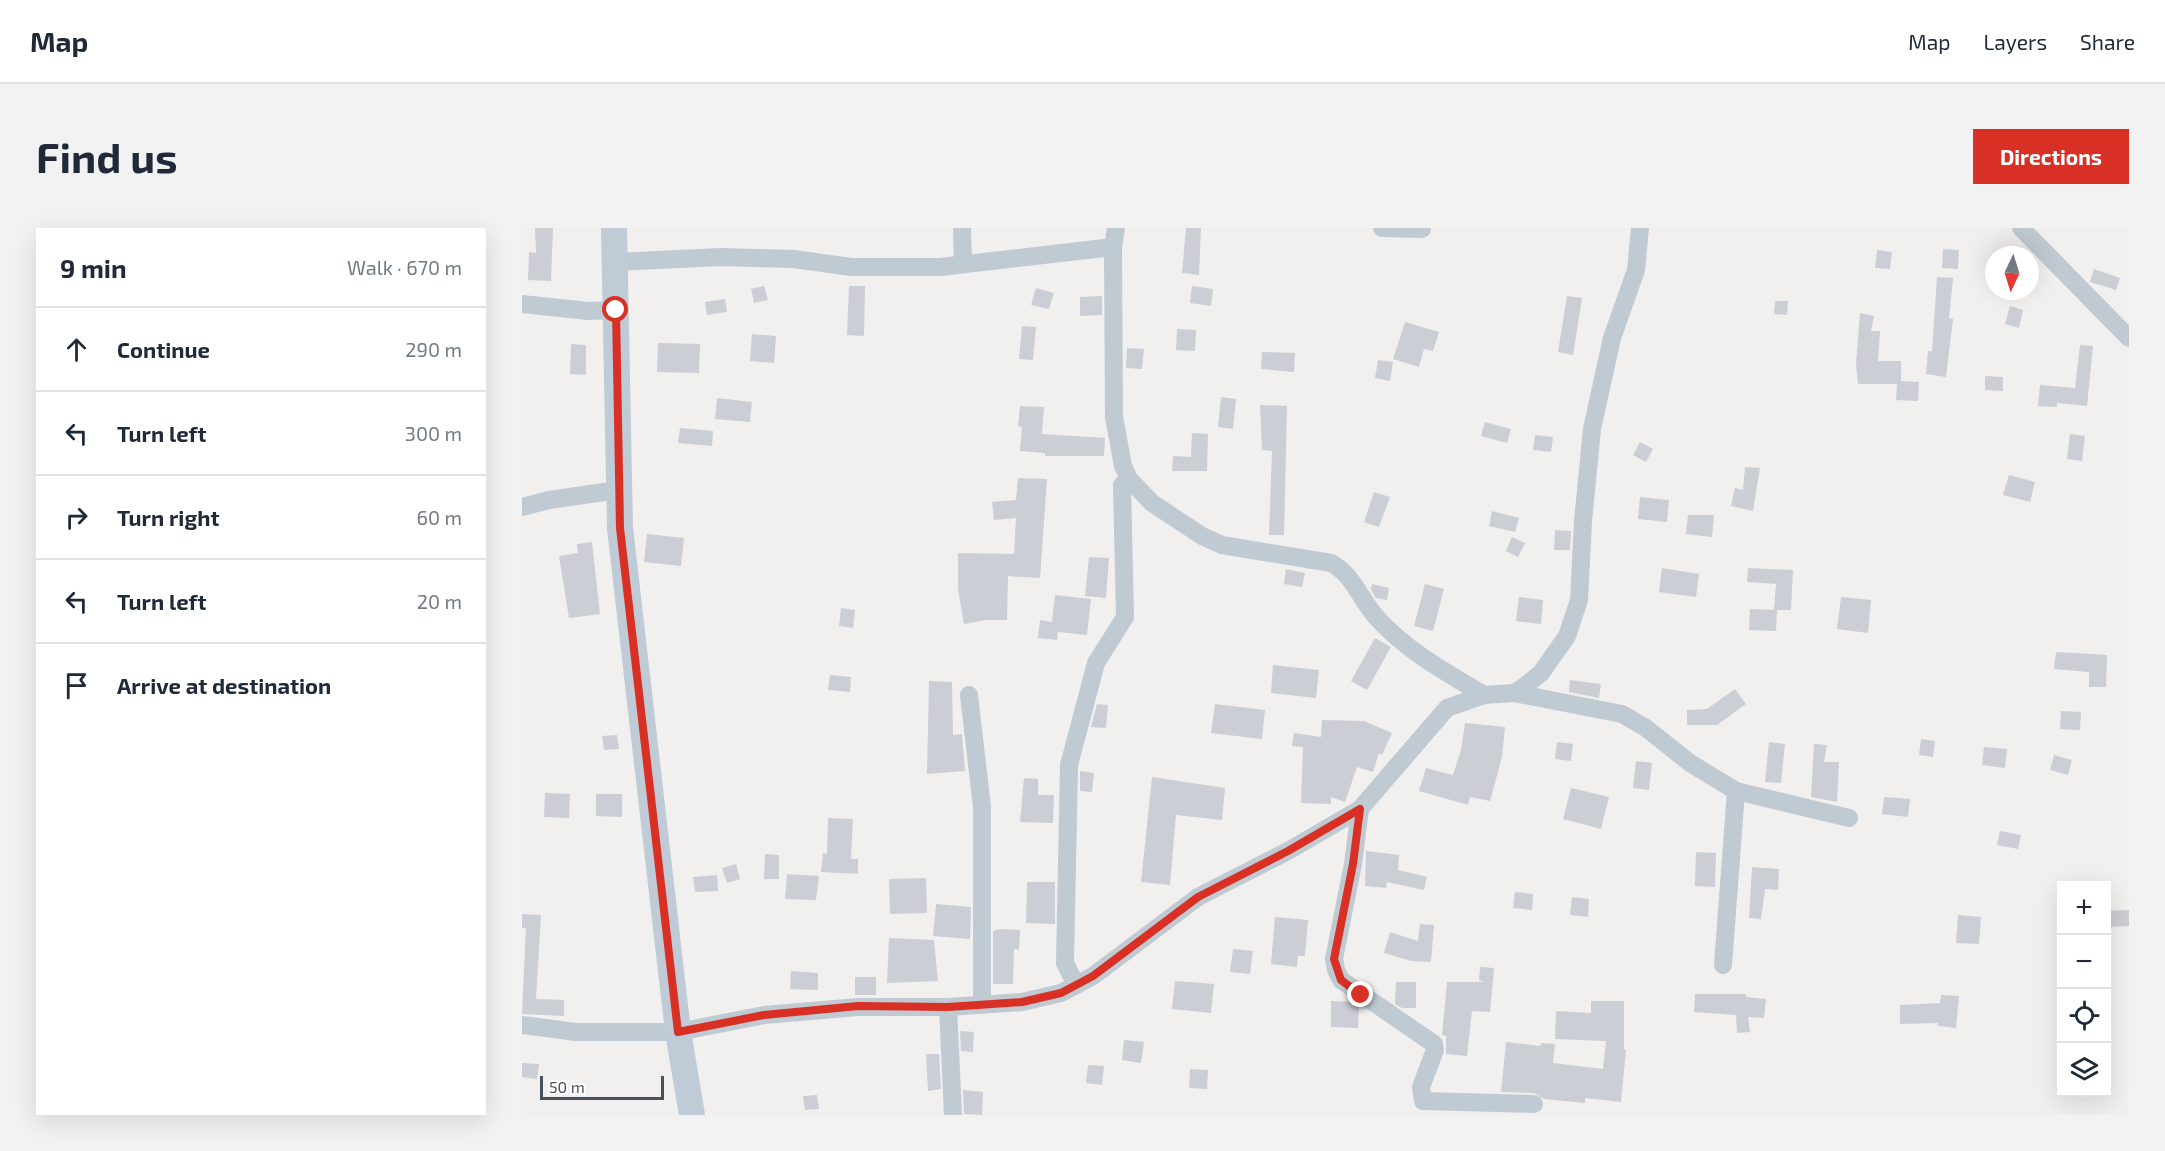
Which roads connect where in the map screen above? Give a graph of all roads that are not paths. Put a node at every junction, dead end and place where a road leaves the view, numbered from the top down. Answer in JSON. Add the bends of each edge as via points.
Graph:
{"nodes":[{"id":1,"x":614,"y":228,"type":"edge"},
{"id":2,"x":962,"y":228,"type":"edge"},
{"id":3,"x":1116,"y":228,"type":"edge"},
{"id":4,"x":1382,"y":228,"type":"edge"},
{"id":5,"x":1640,"y":228,"type":"edge"},
{"id":6,"x":2021,"y":228,"type":"edge"},
{"id":7,"x":1422,"y":230,"type":"edge"},
{"id":8,"x":1113,"y":247,"type":"junction"},
{"id":9,"x":615,"y":262,"type":"junction"},
{"id":10,"x":963,"y":264,"type":"junction"},
{"id":11,"x":522,"y":304,"type":"edge"},
{"id":12,"x":616,"y":310,"type":"junction"},
{"id":13,"x":2129,"y":338,"type":"edge"},
{"id":14,"x":1129,"y":479,"type":"junction"},
{"id":15,"x":618,"y":490,"type":"junction"},
{"id":16,"x":522,"y":507,"type":"edge"},
{"id":17,"x":1514,"y":693,"type":"junction"},
{"id":18,"x":1484,"y":695,"type":"junction"},
{"id":19,"x":969,"y":696,"type":"dead end"},
{"id":20,"x":1736,"y":791,"type":"junction"},
{"id":21,"x":1360,"y":809,"type":"junction"},
{"id":22,"x":1849,"y":818,"type":"dead end"},
{"id":23,"x":1723,"y":965,"type":"dead end"},
{"id":24,"x":1076,"y":985,"type":"junction"},
{"id":25,"x":982,"y":1005,"type":"junction"},
{"id":26,"x":948,"y":1007,"type":"junction"},
{"id":27,"x":522,"y":1025,"type":"edge"},
{"id":28,"x":678,"y":1032,"type":"junction"},
{"id":29,"x":1534,"y":1104,"type":"dead end"},
{"id":30,"x":692,"y":1115,"type":"edge"},
{"id":31,"x":953,"y":1115,"type":"edge"}],
"edges":[{"from":1,"to":9,"type":"main road"},
{"from":2,"to":10,"type":"street"},
{"from":3,"to":8,"type":"street"},
{"from":4,"to":7,"type":"street"},
{"from":5,"to":17,"type":"street","via":[[1636,270],[1612,338],[1592,429],[1576,608],[1557,653],[1540,673]]},
{"from":6,"to":13,"type":"street"},
{"from":8,"to":10,"type":"street"},
{"from":8,"to":14,"type":"street","via":[[1114,417]]},
{"from":9,"to":10,"type":"street","via":[[721,257],[794,259],[851,267]]},
{"from":9,"to":12,"type":"main road"},
{"from":11,"to":12,"type":"street"},
{"from":12,"to":15,"type":"main road"},
{"from":14,"to":18,"type":"street","via":[[1152,503],[1222,545],[1340,567],[1377,619],[1439,668]]},
{"from":14,"to":24,"type":"street","via":[[1122,485],[1125,617],[1096,663],[1069,765],[1065,963]]},
{"from":15,"to":16,"type":"street"},
{"from":15,"to":28,"type":"main road"},
{"from":17,"to":18,"type":"street"},
{"from":17,"to":20,"type":"street","via":[[1622,714]]},
{"from":18,"to":21,"type":"street","via":[[1460,702],[1436,718]]},
{"from":19,"to":25,"type":"street","via":[[982,807]]},
{"from":20,"to":22,"type":"street"},
{"from":20,"to":23,"type":"street"},
{"from":21,"to":24,"type":"street","via":[[1198,897]]},
{"from":21,"to":29,"type":"street","via":[[1334,959],[1341,980],[1434,1044],[1421,1087],[1423,1101]]},
{"from":24,"to":25,"type":"street","via":[[1061,993],[1022,1002]]},
{"from":25,"to":26,"type":"street"},
{"from":26,"to":28,"type":"street","via":[[858,1006],[764,1015]]},
{"from":26,"to":31,"type":"street"},
{"from":27,"to":28,"type":"street","via":[[576,1032]]},
{"from":28,"to":30,"type":"main road"}]}
